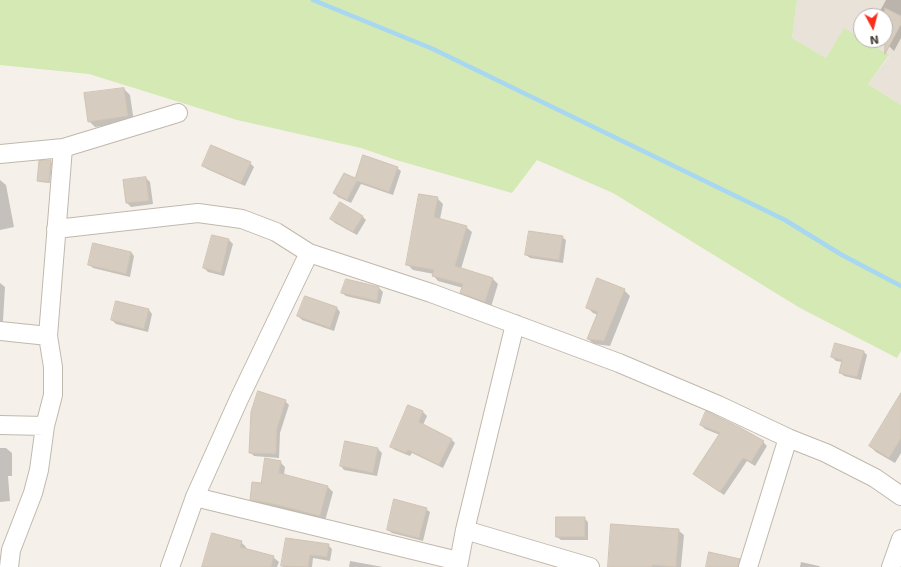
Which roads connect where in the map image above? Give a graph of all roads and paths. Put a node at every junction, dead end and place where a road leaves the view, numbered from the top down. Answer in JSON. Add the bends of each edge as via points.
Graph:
{"nodes":[{"id":1,"x":178,"y":113,"type":"dead end"},
{"id":2,"x":63,"y":148,"type":"junction"},
{"id":3,"x":0,"y":154,"type":"edge"},
{"id":4,"x":56,"y":229,"type":"junction"},
{"id":5,"x":309,"y":253,"type":"junction"},
{"id":6,"x":515,"y":324,"type":"junction"},
{"id":7,"x":0,"y":331,"type":"edge"},
{"id":8,"x":48,"y":336,"type":"junction"},
{"id":9,"x":0,"y":425,"type":"edge"},
{"id":10,"x":45,"y":426,"type":"junction"},
{"id":11,"x":788,"y":438,"type":"junction"},
{"id":12,"x":901,"y":496,"type":"edge"},
{"id":13,"x":195,"y":497,"type":"junction"},
{"id":14,"x":465,"y":530,"type":"junction"},
{"id":15,"x":901,"y":539,"type":"edge"},
{"id":16,"x":7,"y":555,"type":"edge"},
{"id":17,"x":458,"y":564,"type":"edge"},
{"id":18,"x":170,"y":567,"type":"edge"},
{"id":19,"x":590,"y":567,"type":"edge"},
{"id":20,"x":748,"y":567,"type":"edge"},
{"id":21,"x":891,"y":567,"type":"edge"}],
"edges":[{"from":1,"to":2,"type":"street"},
{"from":2,"to":3,"type":"street"},
{"from":2,"to":4,"type":"street"},
{"from":4,"to":5,"type":"street","via":[[198,213],[242,219],[276,232]]},
{"from":4,"to":8,"type":"street"},
{"from":5,"to":6,"type":"street","via":[[432,293]]},
{"from":5,"to":13,"type":"street"},
{"from":6,"to":11,"type":"street","via":[[619,363]]},
{"from":6,"to":14,"type":"street"},
{"from":7,"to":8,"type":"street"},
{"from":8,"to":10,"type":"street","via":[[53,367],[53,395]]},
{"from":9,"to":10,"type":"street"},
{"from":10,"to":16,"type":"street","via":[[33,493]]},
{"from":11,"to":12,"type":"street","via":[[875,478]]},
{"from":11,"to":20,"type":"street"},
{"from":13,"to":17,"type":"street"},
{"from":13,"to":18,"type":"street"},
{"from":14,"to":17,"type":"street"},
{"from":14,"to":19,"type":"street"},
{"from":15,"to":21,"type":"street"}]}
